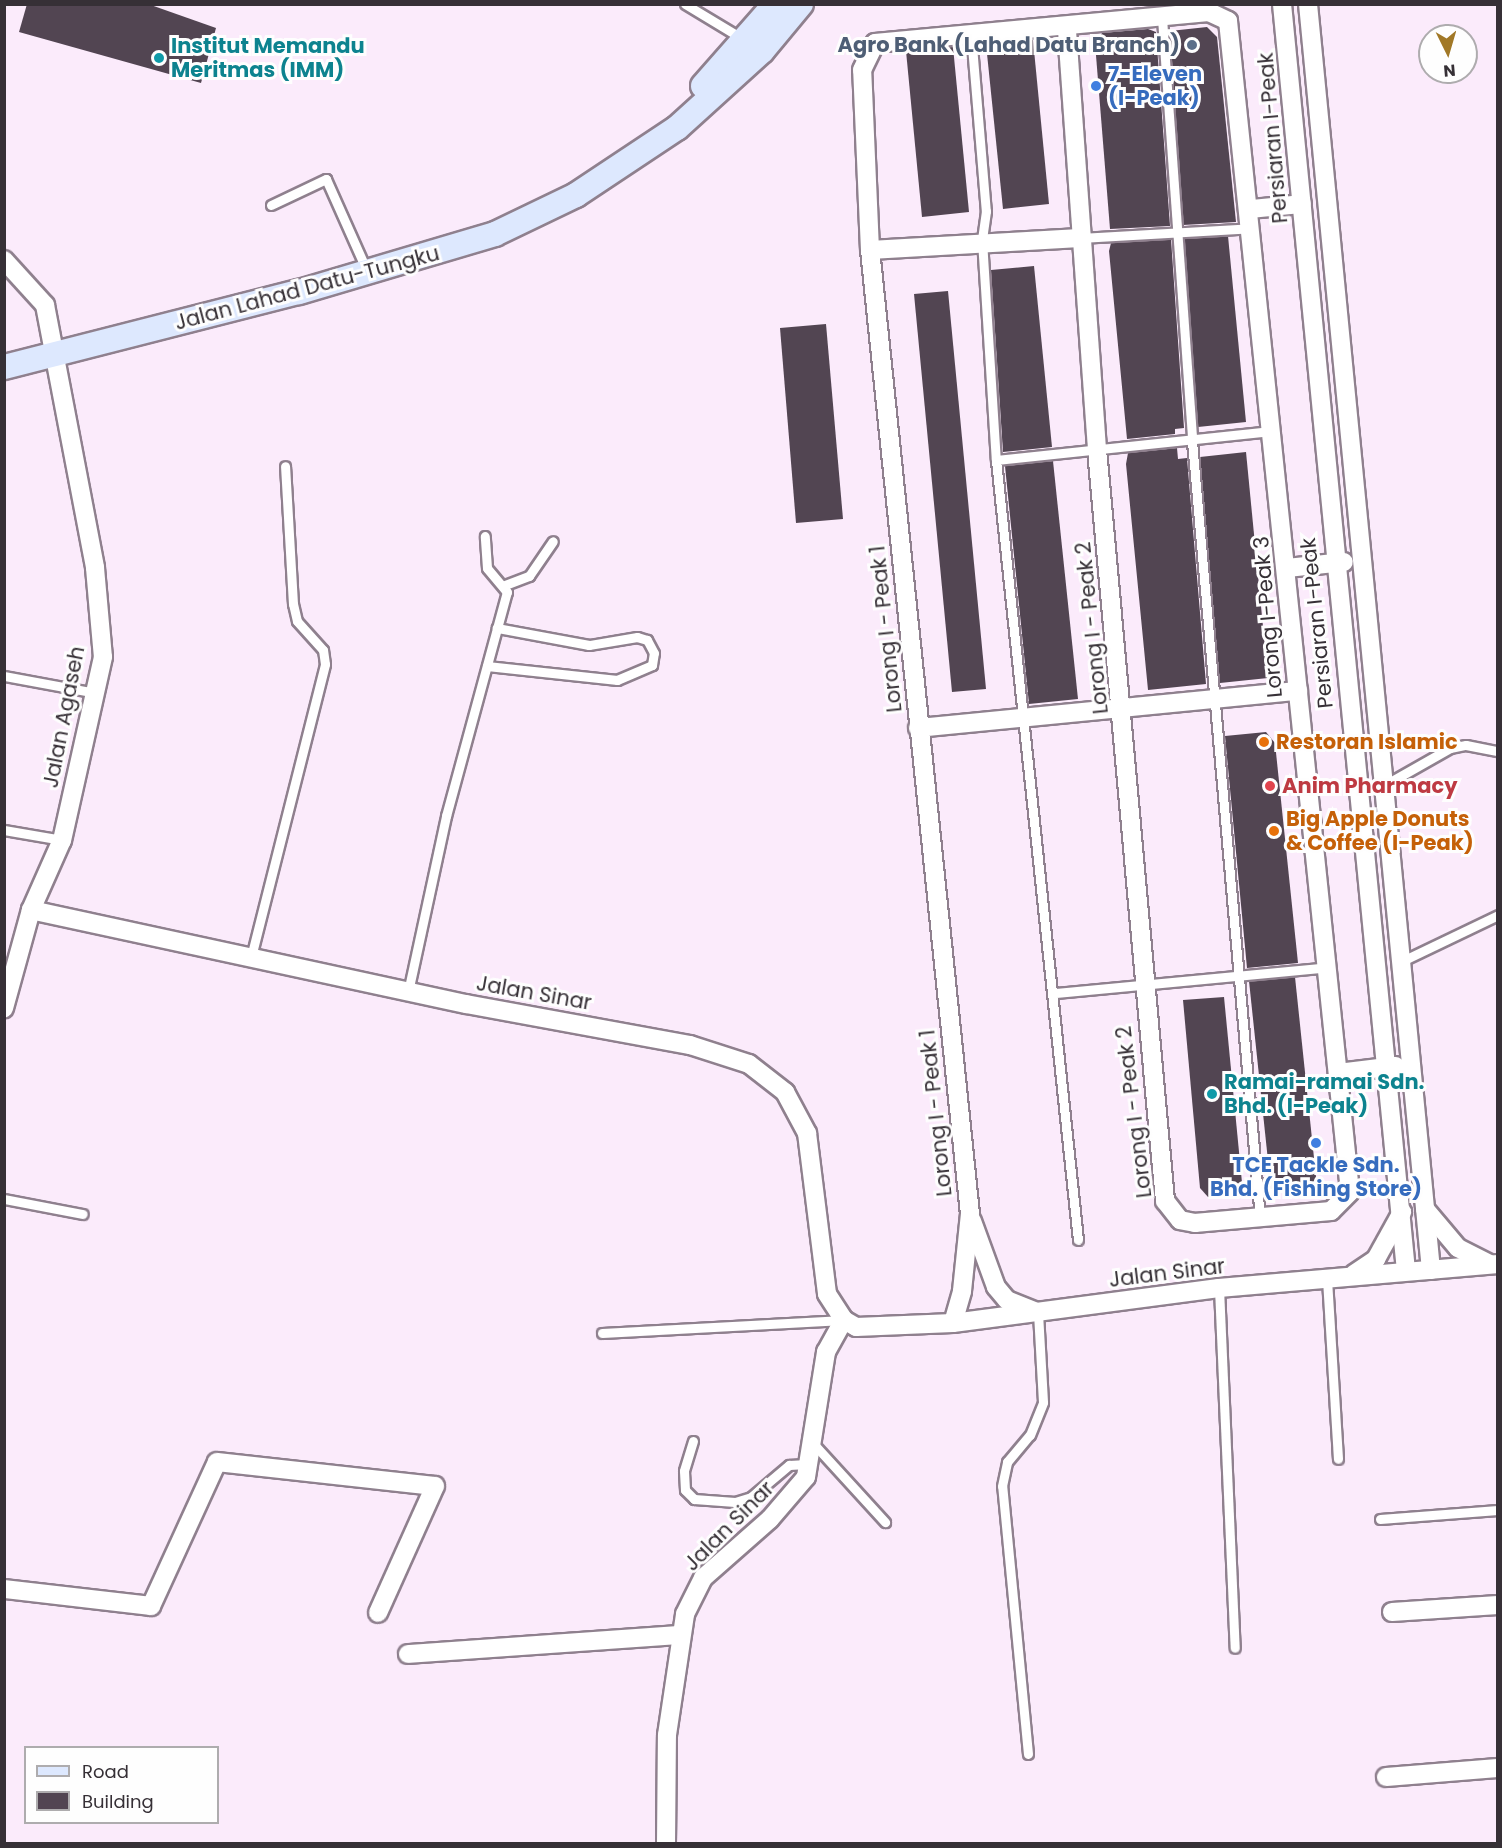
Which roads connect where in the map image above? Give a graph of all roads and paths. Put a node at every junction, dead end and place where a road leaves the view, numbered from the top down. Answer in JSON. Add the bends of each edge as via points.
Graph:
{"nodes":[{"id":1,"x":685,"y":4,"type":"edge"},
{"id":2,"x":774,"y":4,"type":"edge"},
{"id":3,"x":801,"y":4,"type":"edge"},
{"id":4,"x":1282,"y":4,"type":"edge"},
{"id":5,"x":1308,"y":4,"type":"edge"},
{"id":6,"x":1162,"y":18,"type":"junction"},
{"id":7,"x":1067,"y":26,"type":"junction"},
{"id":8,"x":971,"y":34,"type":"junction"},
{"id":9,"x":745,"y":40,"type":"junction"},
{"id":10,"x":599,"y":180,"type":"junction"},
{"id":11,"x":1302,"y":204,"type":"junction"},
{"id":12,"x":271,"y":205,"type":"dead end"},
{"id":13,"x":1251,"y":209,"type":"junction"},
{"id":14,"x":1252,"y":228,"type":"junction"},
{"id":15,"x":1175,"y":233,"type":"junction"},
{"id":16,"x":1080,"y":238,"type":"junction"},
{"id":17,"x":982,"y":240,"type":"junction"},
{"id":18,"x":870,"y":250,"type":"junction"},
{"id":19,"x":4,"y":260,"type":"edge"},
{"id":20,"x":368,"y":273,"type":"junction"},
{"id":21,"x":52,"y":356,"type":"junction"},
{"id":22,"x":4,"y":367,"type":"edge"},
{"id":23,"x":1271,"y":431,"type":"junction"},
{"id":24,"x":1192,"y":441,"type":"junction"},
{"id":25,"x":1097,"y":449,"type":"junction"},
{"id":26,"x":996,"y":460,"type":"junction"},
{"id":27,"x":285,"y":466,"type":"dead end"},
{"id":28,"x":485,"y":536,"type":"dead end"},
{"id":29,"x":553,"y":541,"type":"dead end"},
{"id":30,"x":1360,"y":561,"type":"junction"},
{"id":31,"x":1333,"y":562,"type":"junction"},
{"id":32,"x":1287,"y":568,"type":"junction"},
{"id":33,"x":505,"y":585,"type":"junction"},
{"id":34,"x":497,"y":628,"type":"junction"},
{"id":35,"x":487,"y":666,"type":"junction"},
{"id":36,"x":4,"y":676,"type":"edge"},
{"id":37,"x":1298,"y":691,"type":"junction"},
{"id":38,"x":96,"y":693,"type":"junction"},
{"id":39,"x":1216,"y":701,"type":"junction"},
{"id":40,"x":1123,"y":710,"type":"junction"},
{"id":41,"x":1023,"y":719,"type":"junction"},
{"id":42,"x":918,"y":728,"type":"junction"},
{"id":43,"x":1497,"y":751,"type":"edge"},
{"id":44,"x":1383,"y":786,"type":"junction"},
{"id":45,"x":4,"y":830,"type":"edge"},
{"id":46,"x":62,"y":840,"type":"junction"},
{"id":47,"x":31,"y":910,"type":"junction"},
{"id":48,"x":1497,"y":915,"type":"edge"},
{"id":49,"x":251,"y":957,"type":"junction"},
{"id":50,"x":1400,"y":962,"type":"junction"},
{"id":51,"x":1329,"y":967,"type":"junction"},
{"id":52,"x":1240,"y":978,"type":"junction"},
{"id":53,"x":1142,"y":982,"type":"junction"},
{"id":54,"x":408,"y":992,"type":"junction"},
{"id":55,"x":1055,"y":993,"type":"junction"},
{"id":56,"x":4,"y":1008,"type":"edge"},
{"id":57,"x":1410,"y":1064,"type":"junction"},
{"id":58,"x":1386,"y":1067,"type":"junction"},
{"id":59,"x":1338,"y":1073,"type":"junction"},
{"id":60,"x":4,"y":1199,"type":"edge"},
{"id":61,"x":1424,"y":1208,"type":"junction"},
{"id":62,"x":1402,"y":1212,"type":"junction"},
{"id":63,"x":83,"y":1214,"type":"dead end"},
{"id":64,"x":970,"y":1214,"type":"junction"},
{"id":65,"x":1260,"y":1218,"type":"junction"},
{"id":66,"x":1078,"y":1240,"type":"dead end"},
{"id":67,"x":1494,"y":1265,"type":"edge"},
{"id":68,"x":1431,"y":1270,"type":"junction"},
{"id":69,"x":1406,"y":1271,"type":"junction"},
{"id":70,"x":1347,"y":1277,"type":"junction"},
{"id":71,"x":1327,"y":1279,"type":"junction"},
{"id":72,"x":1219,"y":1288,"type":"junction"},
{"id":73,"x":1038,"y":1313,"type":"junction"},
{"id":74,"x":844,"y":1320,"type":"junction"},
{"id":75,"x":953,"y":1323,"type":"junction"},
{"id":76,"x":602,"y":1333,"type":"dead end"},
{"id":77,"x":810,"y":1439,"type":"junction"},
{"id":78,"x":693,"y":1442,"type":"dead end"},
{"id":79,"x":1338,"y":1459,"type":"dead end"},
{"id":80,"x":807,"y":1464,"type":"junction"},
{"id":81,"x":1497,"y":1510,"type":"edge"},
{"id":82,"x":1380,"y":1519,"type":"dead end"},
{"id":83,"x":885,"y":1522,"type":"dead end"},
{"id":84,"x":4,"y":1589,"type":"edge"},
{"id":85,"x":1497,"y":1605,"type":"edge"},
{"id":86,"x":1392,"y":1612,"type":"dead end"},
{"id":87,"x":378,"y":1613,"type":"dead end"},
{"id":88,"x":680,"y":1635,"type":"junction"},
{"id":89,"x":1236,"y":1648,"type":"dead end"},
{"id":90,"x":408,"y":1654,"type":"dead end"},
{"id":91,"x":1028,"y":1754,"type":"dead end"},
{"id":92,"x":1497,"y":1768,"type":"edge"},
{"id":93,"x":1386,"y":1777,"type":"dead end"},
{"id":94,"x":666,"y":1844,"type":"edge"}],
"edges":[{"from":1,"to":9,"type":"lane"},
{"from":2,"to":9,"type":"main road","name":"Jalan Lahad Datu-Tungku"},
{"from":3,"to":10,"type":"main road","name":"Jalan Lahad Datu-Tungku","via":[[718,94]]},
{"from":4,"to":11,"type":"street","name":"Persiaran I-Peak"},
{"from":5,"to":30,"type":"street"},
{"from":6,"to":7,"type":"street"},
{"from":6,"to":13,"type":"street","name":"Lorong I-Peak 3","via":[[1221,15],[1233,36]]},
{"from":6,"to":15,"type":"lane"},
{"from":7,"to":8,"type":"street"},
{"from":7,"to":16,"type":"street","name":"Lorong I - Peak 2"},
{"from":8,"to":17,"type":"lane","via":[[986,212]]},
{"from":8,"to":18,"type":"street","name":"Lorong I - Peak 1","via":[[875,43],[862,70]]},
{"from":9,"to":10,"type":"main road","name":"Jalan Lahad Datu-Tungku"},
{"from":10,"to":20,"type":"main road","name":"Jalan Lahad Datu-Tungku","via":[[495,234]]},
{"from":11,"to":13,"type":"street"},
{"from":11,"to":31,"type":"street","name":"Persiaran I-Peak"},
{"from":12,"to":20,"type":"lane","via":[[326,179]]},
{"from":13,"to":14,"type":"street","name":"Lorong I-Peak 3"},
{"from":14,"to":15,"type":"lane"},
{"from":14,"to":23,"type":"street","name":"Lorong I-Peak 3"},
{"from":15,"to":16,"type":"lane"},
{"from":15,"to":24,"type":"lane"},
{"from":16,"to":17,"type":"street"},
{"from":16,"to":25,"type":"street","name":"Lorong I - Peak 2"},
{"from":17,"to":18,"type":"street"},
{"from":17,"to":26,"type":"lane"},
{"from":18,"to":42,"type":"street","name":"Lorong I - Peak 1"},
{"from":19,"to":21,"type":"street","name":"Jalan Agaseh","via":[[45,305]]},
{"from":20,"to":21,"type":"main road","name":"Jalan Lahad Datu-Tungku"},
{"from":21,"to":22,"type":"main road","name":"Jalan Lahad Datu-Tungku"},
{"from":21,"to":38,"type":"street","name":"Jalan Agaseh","via":[[95,568],[103,657]]},
{"from":23,"to":24,"type":"lane"},
{"from":23,"to":32,"type":"street","name":"Lorong I-Peak 3"},
{"from":24,"to":25,"type":"lane"},
{"from":24,"to":39,"type":"lane"},
{"from":25,"to":26,"type":"lane"},
{"from":25,"to":40,"type":"street","name":"Lorong I - Peak 2"},
{"from":26,"to":41,"type":"lane"},
{"from":27,"to":49,"type":"lane","via":[[293,604],[297,621],[323,650],[325,664]]},
{"from":28,"to":33,"type":"lane","via":[[487,568]]},
{"from":29,"to":33,"type":"lane","via":[[536,570]]},
{"from":30,"to":31,"type":"street"},
{"from":30,"to":44,"type":"street"},
{"from":31,"to":32,"type":"street"},
{"from":31,"to":58,"type":"street","name":"Persiaran I-Peak"},
{"from":32,"to":37,"type":"street","name":"Lorong I-Peak 3"},
{"from":33,"to":34,"type":"lane"},
{"from":34,"to":35,"type":"lane"},
{"from":34,"to":35,"type":"lane","via":[[589,645],[637,637],[647,640],[654,652],[652,665],[617,680]]},
{"from":35,"to":54,"type":"lane"},
{"from":36,"to":38,"type":"lane"},
{"from":37,"to":39,"type":"street"},
{"from":37,"to":51,"type":"street","name":"Lorong I-Peak 3"},
{"from":38,"to":46,"type":"street","name":"Jalan Agaseh"},
{"from":39,"to":40,"type":"street"},
{"from":39,"to":52,"type":"lane"},
{"from":40,"to":41,"type":"street"},
{"from":40,"to":53,"type":"street","name":"Lorong I - Peak 2"},
{"from":41,"to":42,"type":"street"},
{"from":41,"to":55,"type":"lane"},
{"from":42,"to":64,"type":"street","name":"Lorong I - Peak 1"},
{"from":43,"to":44,"type":"lane","via":[[1466,745],[1450,748]]},
{"from":44,"to":50,"type":"street"},
{"from":45,"to":46,"type":"lane"},
{"from":46,"to":47,"type":"street","name":"Jalan Agaseh"},
{"from":47,"to":49,"type":"street","name":"Jalan Sinar"},
{"from":47,"to":56,"type":"street","name":"Jalan Agaseh"},
{"from":48,"to":50,"type":"lane"},
{"from":49,"to":54,"type":"street","name":"Jalan Sinar"},
{"from":50,"to":57,"type":"street"},
{"from":51,"to":52,"type":"lane"},
{"from":51,"to":59,"type":"street","name":"Lorong I-Peak 3"},
{"from":52,"to":53,"type":"lane"},
{"from":52,"to":65,"type":"lane"},
{"from":53,"to":55,"type":"lane"},
{"from":53,"to":65,"type":"street","name":"Lorong I - Peak 2","via":[[1165,1201],[1180,1220]]},
{"from":54,"to":74,"type":"street","name":"Jalan Sinar","via":[[690,1045],[769,1076],[807,1133],[827,1294]]},
{"from":55,"to":66,"type":"lane"},
{"from":57,"to":58,"type":"street"},
{"from":57,"to":61,"type":"street"},
{"from":58,"to":59,"type":"street"},
{"from":58,"to":62,"type":"street","name":"Persiaran I-Peak"},
{"from":59,"to":65,"type":"street","name":"Lorong I-Peak 3","via":[[1350,1192],[1331,1211]]},
{"from":60,"to":63,"type":"lane"},
{"from":61,"to":67,"type":"street","via":[[1458,1248]]},
{"from":61,"to":68,"type":"street"},
{"from":62,"to":69,"type":"street","name":"Persiaran I-Peak"},
{"from":62,"to":70,"type":"street","via":[[1376,1259]]},
{"from":64,"to":73,"type":"street","name":"Lorong I - Peak 1","via":[[996,1287],[1017,1306]]},
{"from":64,"to":75,"type":"street","name":"Lorong I - Peak 1","via":[[962,1291]]},
{"from":67,"to":68,"type":"street","name":"Jalan Sinar"},
{"from":68,"to":69,"type":"street","name":"Jalan Sinar"},
{"from":69,"to":70,"type":"street","name":"Jalan Sinar"},
{"from":70,"to":71,"type":"street","name":"Jalan Sinar"},
{"from":71,"to":72,"type":"street","name":"Jalan Sinar"},
{"from":71,"to":79,"type":"lane"},
{"from":72,"to":73,"type":"street","name":"Jalan Sinar"},
{"from":72,"to":89,"type":"lane"},
{"from":73,"to":75,"type":"street","name":"Jalan Sinar"},
{"from":73,"to":91,"type":"lane","via":[[1042,1402],[1030,1435],[1007,1462],[1002,1486]]},
{"from":74,"to":75,"type":"street","name":"Jalan Sinar","via":[[856,1327],[878,1328]]},
{"from":74,"to":76,"type":"lane"},
{"from":74,"to":77,"type":"street","name":"Jalan Sinar","via":[[826,1352]]},
{"from":77,"to":80,"type":"street","name":"Jalan Sinar"},
{"from":77,"to":83,"type":"lane"},
{"from":78,"to":80,"type":"lane","via":[[684,1471],[685,1490],[694,1499],[735,1502],[751,1497],[789,1465]]},
{"from":80,"to":88,"type":"street","name":"Jalan Sinar","via":[[806,1477],[796,1491],[703,1578]]},
{"from":81,"to":82,"type":"lane"},
{"from":84,"to":87,"type":"street","via":[[151,1606],[217,1462],[435,1486]]},
{"from":85,"to":86,"type":"street"},
{"from":88,"to":90,"type":"street"},
{"from":88,"to":94,"type":"street","name":"Jalan Sinar","via":[[667,1735]]},
{"from":92,"to":93,"type":"street"}]}
